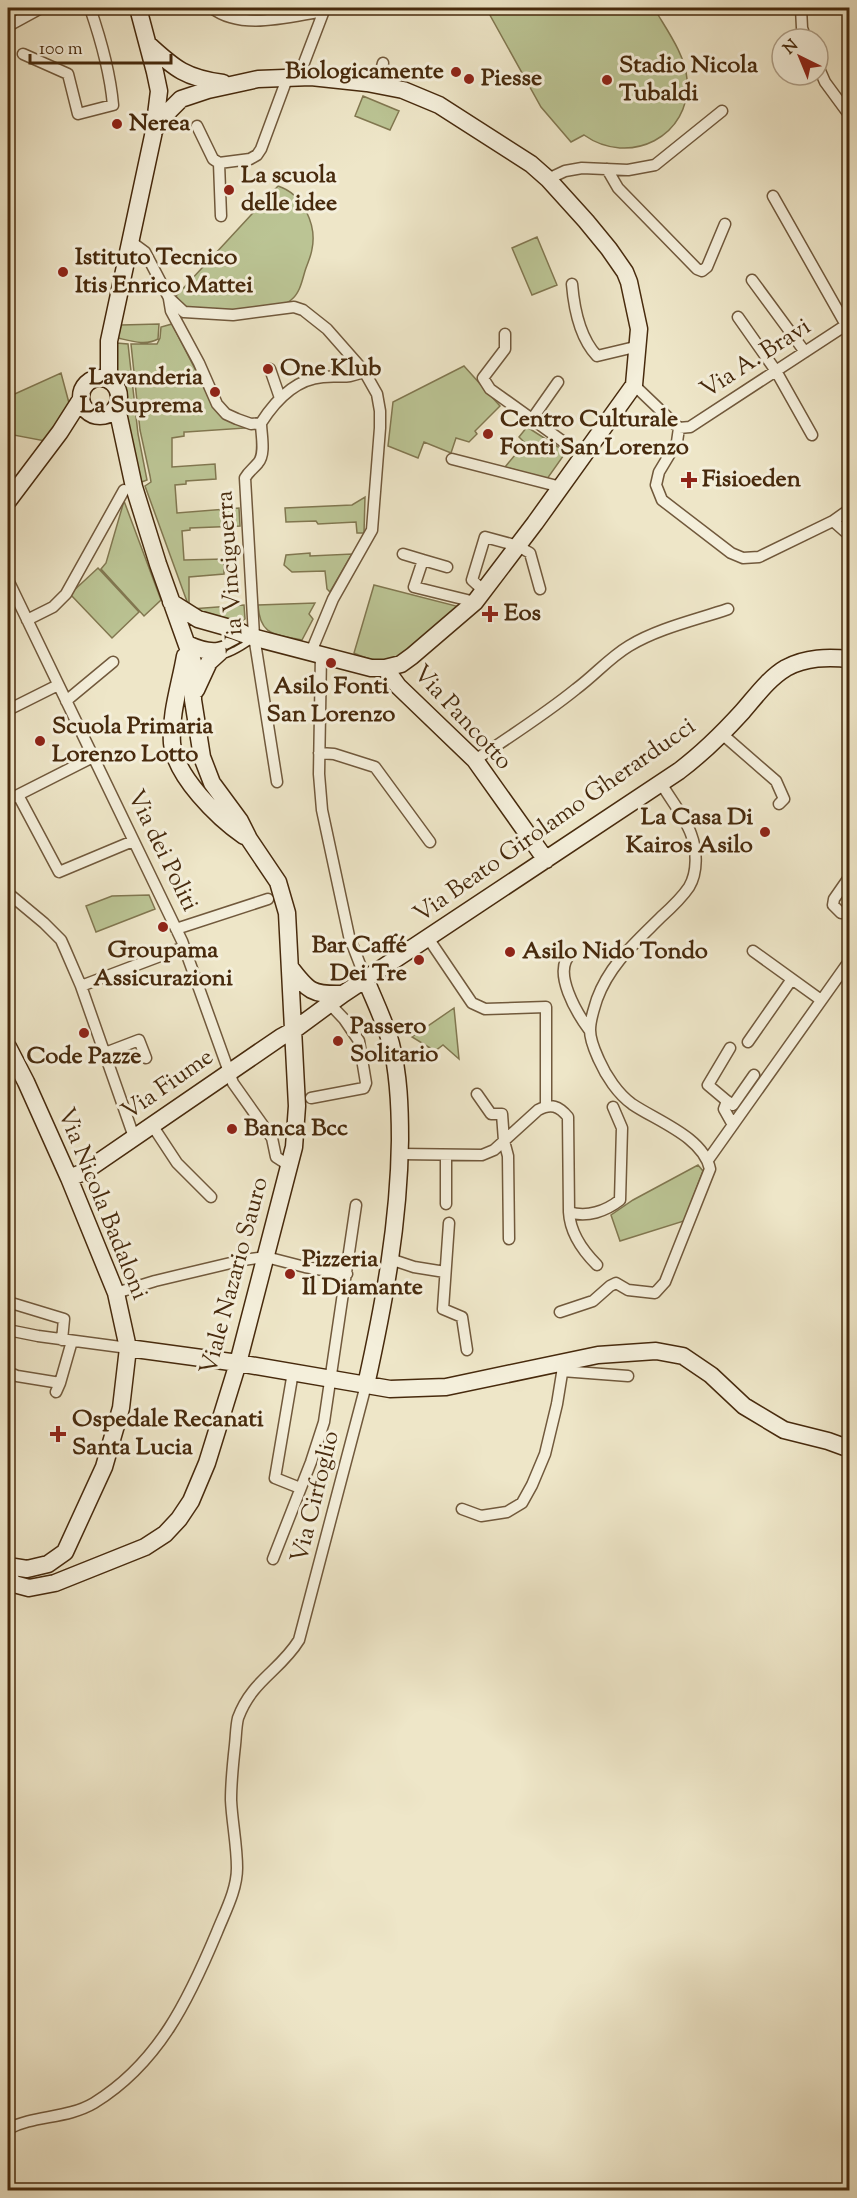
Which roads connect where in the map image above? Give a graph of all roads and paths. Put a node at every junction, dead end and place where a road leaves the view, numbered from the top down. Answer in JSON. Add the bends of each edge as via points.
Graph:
{"nodes":[{"id":1,"x":41,"y":8,"type":"edge"},
{"id":2,"x":90,"y":8,"type":"edge"},
{"id":3,"x":138,"y":8,"type":"edge"},
{"id":4,"x":212,"y":8,"type":"edge"},
{"id":5,"x":801,"y":8,"type":"edge"},
{"id":6,"x":325,"y":9,"type":"edge"},
{"id":7,"x":284,"y":12,"type":"edge"},
{"id":8,"x":8,"y":26,"type":"edge"},
{"id":9,"x":802,"y":27,"type":"edge"},
{"id":10,"x":148,"y":44,"type":"junction"},
{"id":11,"x":22,"y":54,"type":"dead end"},
{"id":12,"x":383,"y":63,"type":"dead end"},
{"id":13,"x":186,"y":75,"type":"junction"},
{"id":14,"x":293,"y":76,"type":"junction"},
{"id":15,"x":233,"y":84,"type":"junction"},
{"id":16,"x":377,"y":84,"type":"junction"},
{"id":17,"x":829,"y":87,"type":"edge"},
{"id":18,"x":159,"y":91,"type":"junction"},
{"id":19,"x":181,"y":99,"type":"junction"},
{"id":20,"x":722,"y":111,"type":"dead end"},
{"id":21,"x":849,"y":116,"type":"edge"},
{"id":22,"x":197,"y":126,"type":"dead end"},
{"id":23,"x":154,"y":131,"type":"junction"},
{"id":24,"x":219,"y":163,"type":"junction"},
{"id":25,"x":607,"y":169,"type":"junction"},
{"id":26,"x":548,"y":179,"type":"junction"},
{"id":27,"x":773,"y":196,"type":"dead end"},
{"id":28,"x":221,"y":216,"type":"dead end"},
{"id":29,"x":725,"y":224,"type":"dead end"},
{"id":30,"x":130,"y":241,"type":"junction"},
{"id":31,"x":752,"y":280,"type":"dead end"},
{"id":32,"x":572,"y":284,"type":"dead end"},
{"id":33,"x":169,"y":298,"type":"junction"},
{"id":34,"x":738,"y":317,"type":"dead end"},
{"id":35,"x":848,"y":328,"type":"edge"},
{"id":36,"x":506,"y":334,"type":"dead end"},
{"id":37,"x":109,"y":342,"type":"junction"},
{"id":38,"x":639,"y":346,"type":"junction"},
{"id":39,"x":805,"y":352,"type":"junction"},
{"id":40,"x":270,"y":369,"type":"dead end"},
{"id":41,"x":364,"y":371,"type":"junction"},
{"id":42,"x":776,"y":371,"type":"junction"},
{"id":43,"x":91,"y":380,"type":"junction"},
{"id":44,"x":112,"y":382,"type":"junction"},
{"id":45,"x":558,"y":382,"type":"dead end"},
{"id":46,"x":634,"y":385,"type":"junction"},
{"id":47,"x":280,"y":398,"type":"junction"},
{"id":48,"x":81,"y":399,"type":"junction"},
{"id":49,"x":117,"y":408,"type":"junction"},
{"id":50,"x":98,"y":417,"type":"junction"},
{"id":51,"x":532,"y":419,"type":"junction"},
{"id":52,"x":261,"y":423,"type":"junction"},
{"id":53,"x":679,"y":428,"type":"junction"},
{"id":54,"x":60,"y":432,"type":"junction"},
{"id":55,"x":812,"y":435,"type":"dead end"},
{"id":56,"x":124,"y":450,"type":"junction"},
{"id":57,"x":583,"y":456,"type":"junction"},
{"id":58,"x":452,"y":459,"type":"dead end"},
{"id":59,"x":561,"y":488,"type":"junction"},
{"id":60,"x":124,"y":490,"type":"dead end"},
{"id":61,"x":8,"y":501,"type":"edge"},
{"id":62,"x":849,"y":509,"type":"edge"},
{"id":63,"x":833,"y":520,"type":"junction"},
{"id":64,"x":849,"y":536,"type":"edge"},
{"id":65,"x":518,"y":546,"type":"junction"},
{"id":66,"x":404,"y":554,"type":"dead end"},
{"id":67,"x":423,"y":560,"type":"junction"},
{"id":68,"x":447,"y":567,"type":"dead end"},
{"id":69,"x":8,"y":580,"type":"edge"},
{"id":70,"x":540,"y":589,"type":"dead end"},
{"id":71,"x":479,"y":597,"type":"junction"},
{"id":72,"x":171,"y":602,"type":"junction"},
{"id":73,"x":728,"y":609,"type":"dead end"},
{"id":74,"x":27,"y":620,"type":"junction"},
{"id":75,"x":214,"y":624,"type":"junction"},
{"id":76,"x":251,"y":636,"type":"junction"},
{"id":77,"x":187,"y":644,"type":"junction"},
{"id":78,"x":220,"y":652,"type":"junction"},
{"id":79,"x":316,"y":653,"type":"junction"},
{"id":80,"x":849,"y":659,"type":"edge"},
{"id":81,"x":113,"y":662,"type":"dead end"},
{"id":82,"x":385,"y":668,"type":"junction"},
{"id":83,"x":58,"y":685,"type":"junction"},
{"id":84,"x":193,"y":700,"type":"junction"},
{"id":85,"x":66,"y":701,"type":"junction"},
{"id":86,"x":12,"y":708,"type":"edge"},
{"id":87,"x":722,"y":734,"type":"junction"},
{"id":88,"x":319,"y":753,"type":"junction"},
{"id":89,"x":93,"y":757,"type":"junction"},
{"id":90,"x":475,"y":760,"type":"junction"},
{"id":91,"x":277,"y":782,"type":"dead end"},
{"id":92,"x":661,"y":783,"type":"junction"},
{"id":93,"x":18,"y":795,"type":"junction"},
{"id":94,"x":8,"y":800,"type":"edge"},
{"id":95,"x":779,"y":804,"type":"dead end"},
{"id":96,"x":249,"y":839,"type":"junction"},
{"id":97,"x":133,"y":841,"type":"junction"},
{"id":98,"x":430,"y":842,"type":"dead end"},
{"id":99,"x":546,"y":860,"type":"junction"},
{"id":100,"x":849,"y":876,"type":"edge"},
{"id":101,"x":8,"y":893,"type":"edge"},
{"id":102,"x":268,"y":898,"type":"dead end"},
{"id":103,"x":849,"y":912,"type":"edge"},
{"id":104,"x":176,"y":929,"type":"junction"},
{"id":105,"x":428,"y":938,"type":"junction"},
{"id":106,"x":184,"y":946,"type":"junction"},
{"id":107,"x":753,"y":951,"type":"dead end"},
{"id":108,"x":572,"y":953,"type":"dead end"},
{"id":109,"x":849,"y":960,"type":"edge"},
{"id":110,"x":290,"y":967,"type":"junction"},
{"id":111,"x":792,"y":979,"type":"junction"},
{"id":112,"x":366,"y":980,"type":"junction"},
{"id":113,"x":81,"y":986,"type":"junction"},
{"id":114,"x":822,"y":1000,"type":"junction"},
{"id":115,"x":320,"y":1001,"type":"junction"},
{"id":116,"x":293,"y":1004,"type":"junction"},
{"id":117,"x":294,"y":1030,"type":"junction"},
{"id":118,"x":590,"y":1031,"type":"junction"},
{"id":119,"x":748,"y":1042,"type":"dead end"},
{"id":120,"x":730,"y":1048,"type":"dead end"},
{"id":121,"x":9,"y":1053,"type":"edge"},
{"id":122,"x":105,"y":1053,"type":"junction"},
{"id":123,"x":146,"y":1058,"type":"dead end"},
{"id":124,"x":230,"y":1071,"type":"junction"},
{"id":125,"x":754,"y":1075,"type":"dead end"},
{"id":126,"x":477,"y":1094,"type":"dead end"},
{"id":127,"x":311,"y":1098,"type":"dead end"},
{"id":128,"x":727,"y":1101,"type":"junction"},
{"id":129,"x":546,"y":1106,"type":"junction"},
{"id":130,"x":613,"y":1107,"type":"dead end"},
{"id":131,"x":152,"y":1125,"type":"junction"},
{"id":132,"x":733,"y":1125,"type":"junction"},
{"id":133,"x":134,"y":1137,"type":"junction"},
{"id":134,"x":504,"y":1141,"type":"junction"},
{"id":135,"x":400,"y":1154,"type":"junction"},
{"id":136,"x":446,"y":1155,"type":"junction"},
{"id":137,"x":709,"y":1165,"type":"junction"},
{"id":138,"x":290,"y":1166,"type":"junction"},
{"id":139,"x":69,"y":1178,"type":"junction"},
{"id":140,"x":211,"y":1197,"type":"dead end"},
{"id":141,"x":446,"y":1204,"type":"dead end"},
{"id":142,"x":356,"y":1205,"type":"dead end"},
{"id":143,"x":569,"y":1212,"type":"junction"},
{"id":144,"x":449,"y":1223,"type":"dead end"},
{"id":145,"x":509,"y":1239,"type":"dead end"},
{"id":146,"x":266,"y":1257,"type":"junction"},
{"id":147,"x":390,"y":1259,"type":"junction"},
{"id":148,"x":597,"y":1265,"type":"dead end"},
{"id":149,"x":445,"y":1272,"type":"junction"},
{"id":150,"x":347,"y":1274,"type":"junction"},
{"id":151,"x":116,"y":1293,"type":"junction"},
{"id":152,"x":10,"y":1302,"type":"edge"},
{"id":153,"x":560,"y":1312,"type":"dead end"},
{"id":154,"x":8,"y":1330,"type":"edge"},
{"id":155,"x":67,"y":1340,"type":"junction"},
{"id":156,"x":129,"y":1348,"type":"junction"},
{"id":157,"x":467,"y":1350,"type":"dead end"},
{"id":158,"x":238,"y":1363,"type":"junction"},
{"id":159,"x":563,"y":1366,"type":"junction"},
{"id":160,"x":292,"y":1372,"type":"junction"},
{"id":161,"x":12,"y":1374,"type":"edge"},
{"id":162,"x":628,"y":1376,"type":"dead end"},
{"id":163,"x":329,"y":1378,"type":"junction"},
{"id":164,"x":366,"y":1385,"type":"junction"},
{"id":165,"x":849,"y":1449,"type":"edge"},
{"id":166,"x":300,"y":1488,"type":"junction"},
{"id":167,"x":462,"y":1509,"type":"dead end"},
{"id":168,"x":273,"y":1559,"type":"dead end"},
{"id":169,"x":8,"y":1566,"type":"edge"},
{"id":170,"x":8,"y":1576,"type":"edge"},
{"id":171,"x":8,"y":2129,"type":"edge"}],
"edges":[{"from":1,"to":8,"type":"street"},
{"from":2,"to":11,"type":"street","via":[[102,41],[113,105],[78,114],[68,74]]},
{"from":3,"to":10,"type":"street","name":"Viale Nazario Sauro"},
{"from":4,"to":7,"type":"street","via":[[227,17],[248,20]]},
{"from":5,"to":9,"type":"street"},
{"from":6,"to":7,"type":"street"},
{"from":6,"to":14,"type":"street"},
{"from":10,"to":13,"type":"street"},
{"from":10,"to":18,"type":"street","name":"Viale Nazario Sauro"},
{"from":12,"to":16,"type":"street"},
{"from":13,"to":15,"type":"street"},
{"from":13,"to":18,"type":"street"},
{"from":14,"to":15,"type":"street"},
{"from":14,"to":16,"type":"street"},
{"from":14,"to":24,"type":"street","via":[[257,155]]},
{"from":15,"to":19,"type":"street"},
{"from":16,"to":26,"type":"street","via":[[414,93],[440,105],[514,151]]},
{"from":17,"to":21,"type":"street"},
{"from":18,"to":19,"type":"street"},
{"from":18,"to":23,"type":"street","name":"Viale Nazario Sauro"},
{"from":19,"to":23,"type":"street"},
{"from":20,"to":25,"type":"street","via":[[656,165]]},
{"from":22,"to":24,"type":"street","via":[[213,159]]},
{"from":23,"to":30,"type":"street","name":"Viale Nazario Sauro"},
{"from":24,"to":28,"type":"street"},
{"from":25,"to":26,"type":"street","via":[[582,168]]},
{"from":25,"to":29,"type":"street","via":[[618,188],[697,269],[707,267]]},
{"from":26,"to":38,"type":"street","via":[[625,272],[634,299]]},
{"from":27,"to":35,"type":"street","name":"Via A. Bravi"},
{"from":30,"to":33,"type":"street","via":[[145,252]]},
{"from":30,"to":37,"type":"street","name":"Viale Nazario Sauro"},
{"from":31,"to":39,"type":"street"},
{"from":32,"to":38,"type":"street","via":[[580,323],[597,356]]},
{"from":33,"to":41,"type":"street","via":[[184,312],[207,315],[294,307],[303,310],[327,329]]},
{"from":33,"to":52,"type":"street","via":[[171,311],[217,404],[237,419]]},
{"from":34,"to":42,"type":"street"},
{"from":35,"to":39,"type":"street","name":"Via A. Bravi"},
{"from":36,"to":51,"type":"street","via":[[505,349],[483,378],[490,389]]},
{"from":37,"to":43,"type":"street"},
{"from":37,"to":44,"type":"street","name":"Viale Nazario Sauro"},
{"from":38,"to":46,"type":"street"},
{"from":39,"to":42,"type":"street","name":"Via A. Bravi"},
{"from":40,"to":47,"type":"street"},
{"from":41,"to":47,"type":"street","via":[[354,377],[323,377],[302,383]]},
{"from":41,"to":79,"type":"street","via":[[377,394],[380,411],[372,530],[333,599]]},
{"from":42,"to":53,"type":"street","name":"Via A. Bravi","via":[[690,427]]},
{"from":42,"to":55,"type":"street"},
{"from":43,"to":44,"type":"street","via":[[104,378]]},
{"from":43,"to":48,"type":"street","via":[[83,388]]},
{"from":44,"to":49,"type":"street","name":"Viale Nazario Sauro","via":[[119,392]]},
{"from":45,"to":51,"type":"street"},
{"from":46,"to":53,"type":"street"},
{"from":46,"to":57,"type":"street"},
{"from":47,"to":52,"type":"street"},
{"from":48,"to":50,"type":"street","via":[[88,412]]},
{"from":48,"to":54,"type":"street"},
{"from":49,"to":50,"type":"street"},
{"from":49,"to":56,"type":"street","name":"Viale Nazario Sauro"},
{"from":50,"to":54,"type":"street"},
{"from":50,"to":56,"type":"street","via":[[117,435]]},
{"from":51,"to":57,"type":"street"},
{"from":52,"to":76,"type":"street","name":"Via Vinciguerra","via":[[262,455],[245,478]]},
{"from":53,"to":63,"type":"street","via":[[677,442],[659,472],[656,485],[662,500],[731,553],[743,558],[759,557]]},
{"from":54,"to":61,"type":"street"},
{"from":56,"to":72,"type":"street","name":"Viale Nazario Sauro"},
{"from":57,"to":59,"type":"street"},
{"from":58,"to":59,"type":"street"},
{"from":59,"to":65,"type":"street"},
{"from":60,"to":74,"type":"street","via":[[66,594],[53,608]]},
{"from":62,"to":63,"type":"street"},
{"from":63,"to":64,"type":"street"},
{"from":65,"to":70,"type":"street","via":[[530,553]]},
{"from":65,"to":71,"type":"street"},
{"from":65,"to":71,"type":"street","via":[[485,537],[472,580]]},
{"from":66,"to":67,"type":"street"},
{"from":67,"to":68,"type":"street"},
{"from":67,"to":71,"type":"street","via":[[414,586]]},
{"from":69,"to":74,"type":"street","name":"Via dei Politi"},
{"from":71,"to":82,"type":"street","via":[[412,656]]},
{"from":72,"to":75,"type":"street"},
{"from":72,"to":77,"type":"street","name":"Viale Nazario Sauro"},
{"from":73,"to":90,"type":"street","via":[[631,645],[549,710]]},
{"from":74,"to":83,"type":"street","name":"Via dei Politi"},
{"from":75,"to":76,"type":"street"},
{"from":75,"to":77,"type":"street"},
{"from":76,"to":78,"type":"street"},
{"from":76,"to":79,"type":"street"},
{"from":76,"to":91,"type":"street","name":"Via Vinciguerra"},
{"from":77,"to":78,"type":"street","via":[[203,651]]},
{"from":77,"to":84,"type":"street","name":"Viale Nazario Sauro","via":[[193,662]]},
{"from":77,"to":96,"type":"street","name":"Viale Nazario Sauro","via":[[173,715],[172,744],[177,761],[189,783],[212,808]]},
{"from":78,"to":84,"type":"street","via":[[209,662]]},
{"from":79,"to":82,"type":"street","via":[[370,668]]},
{"from":79,"to":88,"type":"street"},
{"from":80,"to":87,"type":"street","name":"Via Beato Girolamo Gherarducci","via":[[827,657],[788,667]]},
{"from":81,"to":85,"type":"street"},
{"from":82,"to":90,"type":"street","name":"Via Pancotto","via":[[398,686]]},
{"from":83,"to":85,"type":"street","name":"Via dei Politi"},
{"from":83,"to":86,"type":"street"},
{"from":84,"to":96,"type":"street","name":"Viale Nazario Sauro","via":[[202,757],[212,783]]},
{"from":85,"to":89,"type":"street","name":"Via dei Politi"},
{"from":87,"to":92,"type":"street","name":"Via Beato Girolamo Gherarducci"},
{"from":87,"to":95,"type":"street","via":[[776,781],[784,799]]},
{"from":88,"to":98,"type":"street","via":[[375,767]]},
{"from":88,"to":112,"type":"street","via":[[322,810],[339,897]]},
{"from":89,"to":93,"type":"street"},
{"from":89,"to":97,"type":"street","name":"Via dei Politi"},
{"from":90,"to":99,"type":"street","name":"Via Pancotto"},
{"from":92,"to":99,"type":"street","name":"Via Beato Girolamo Gherarducci"},
{"from":92,"to":118,"type":"street","via":[[691,833],[696,867],[690,886],[677,902],[618,960],[604,980],[592,1012]]},
{"from":93,"to":94,"type":"street"},
{"from":93,"to":97,"type":"street","via":[[59,872]]},
{"from":96,"to":110,"type":"street","name":"Viale Nazario Sauro","via":[[278,882],[287,913]]},
{"from":97,"to":104,"type":"street","name":"Via dei Politi"},
{"from":99,"to":105,"type":"street","name":"Via Beato Girolamo Gherarducci"},
{"from":100,"to":103,"type":"street","via":[[833,905],[841,913]]},
{"from":101,"to":113,"type":"street","via":[[61,940]]},
{"from":102,"to":104,"type":"street"},
{"from":104,"to":106,"type":"street","name":"Via dei Politi"},
{"from":105,"to":112,"type":"street","name":"Via Beato Girolamo Gherarducci"},
{"from":105,"to":129,"type":"street","via":[[478,1007],[546,1007]]},
{"from":106,"to":113,"type":"street"},
{"from":106,"to":124,"type":"street","name":"Via dei Politi"},
{"from":107,"to":111,"type":"street"},
{"from":108,"to":118,"type":"street","via":[[564,970],[570,999]]},
{"from":109,"to":114,"type":"street"},
{"from":110,"to":115,"type":"street"},
{"from":110,"to":116,"type":"street","name":"Viale Nazario Sauro"},
{"from":111,"to":114,"type":"street"},
{"from":111,"to":119,"type":"street"},
{"from":112,"to":115,"type":"street","name":"Via Beato Girolamo Gherarducci","via":[[343,994]]},
{"from":112,"to":135,"type":"street","via":[[391,1043],[399,1085]]},
{"from":113,"to":122,"type":"street"},
{"from":114,"to":132,"type":"street"},
{"from":115,"to":116,"type":"street","via":[[307,995]]},
{"from":115,"to":117,"type":"street","name":"Via Fiume"},
{"from":115,"to":127,"type":"street","via":[[344,1019],[359,1041],[366,1083],[356,1091]]},
{"from":116,"to":117,"type":"street","name":"Viale Nazario Sauro"},
{"from":117,"to":124,"type":"street","name":"Via Fiume"},
{"from":117,"to":138,"type":"street","name":"Viale Nazario Sauro","via":[[297,1124]]},
{"from":118,"to":137,"type":"street","via":[[592,1045],[617,1090],[630,1103],[698,1148]]},
{"from":120,"to":128,"type":"street","via":[[708,1085]]},
{"from":121,"to":139,"type":"street","name":"Via Nicola Badaloni"},
{"from":122,"to":123,"type":"street","via":[[139,1040]]},
{"from":122,"to":133,"type":"street"},
{"from":124,"to":131,"type":"street","name":"Via Fiume"},
{"from":124,"to":138,"type":"street","name":"Viale Nazario Sauro","via":[[233,1083],[272,1138],[276,1157]]},
{"from":125,"to":128,"type":"street","via":[[733,1105]]},
{"from":126,"to":134,"type":"street","via":[[491,1114],[502,1114]]},
{"from":128,"to":132,"type":"street","via":[[724,1109]]},
{"from":129,"to":134,"type":"street"},
{"from":129,"to":143,"type":"street","via":[[562,1110],[568,1117]]},
{"from":130,"to":143,"type":"street","via":[[622,1128],[620,1200],[594,1212]]},
{"from":131,"to":133,"type":"street","name":"Via Fiume"},
{"from":131,"to":140,"type":"street","via":[[177,1163]]},
{"from":132,"to":137,"type":"street"},
{"from":133,"to":139,"type":"street","name":"Via Fiume"},
{"from":134,"to":136,"type":"street","via":[[482,1155]]},
{"from":134,"to":145,"type":"street","via":[[508,1156]]},
{"from":135,"to":136,"type":"street"},
{"from":135,"to":147,"type":"street"},
{"from":136,"to":141,"type":"street"},
{"from":137,"to":153,"type":"street","via":[[665,1282],[656,1293],[628,1290],[616,1283],[593,1301]]},
{"from":138,"to":146,"type":"street","name":"Viale Nazario Sauro"},
{"from":139,"to":151,"type":"street","name":"Via Nicola Badaloni"},
{"from":142,"to":150,"type":"street"},
{"from":143,"to":148,"type":"street","via":[[579,1242]]},
{"from":144,"to":149,"type":"street"},
{"from":146,"to":150,"type":"street"},
{"from":146,"to":151,"type":"street"},
{"from":146,"to":158,"type":"street","name":"Viale Nazario Sauro"},
{"from":147,"to":149,"type":"street"},
{"from":147,"to":164,"type":"street"},
{"from":149,"to":157,"type":"street","via":[[442,1309],[462,1317]]},
{"from":150,"to":163,"type":"street"},
{"from":151,"to":156,"type":"street","name":"Via Nicola Badaloni"},
{"from":152,"to":155,"type":"street","via":[[64,1319]]},
{"from":154,"to":155,"type":"street"},
{"from":155,"to":156,"type":"street"},
{"from":155,"to":161,"type":"street","via":[[58,1387]]},
{"from":156,"to":158,"type":"street"},
{"from":156,"to":169,"type":"street","name":"Via Nicola Badaloni","via":[[121,1408],[104,1467],[65,1552],[48,1564],[27,1569]]},
{"from":158,"to":160,"type":"street"},
{"from":158,"to":170,"type":"street","name":"Viale Nazario Sauro","via":[[203,1473],[191,1501],[165,1534],[145,1547],[55,1583],[29,1588],[14,1584]]},
{"from":159,"to":162,"type":"street"},
{"from":159,"to":164,"type":"street","via":[[446,1387],[412,1390]]},
{"from":159,"to":165,"type":"street","via":[[598,1355],[628,1352],[656,1351],[683,1356],[711,1375],[744,1406],[784,1430]]},
{"from":159,"to":167,"type":"street","via":[[545,1454],[522,1503],[507,1512],[481,1516]]},
{"from":160,"to":163,"type":"street"},
{"from":160,"to":166,"type":"street","via":[[275,1478]]},
{"from":163,"to":164,"type":"street"},
{"from":163,"to":166,"type":"street","via":[[322,1430]]},
{"from":164,"to":171,"type":"street","name":"Via Cirfoglio","via":[[299,1640],[292,1652],[259,1682],[237,1721],[231,1800],[235,1884],[191,1993],[157,2046],[109,2092],[75,2111],[26,2121]]},
{"from":166,"to":168,"type":"street"}]}
